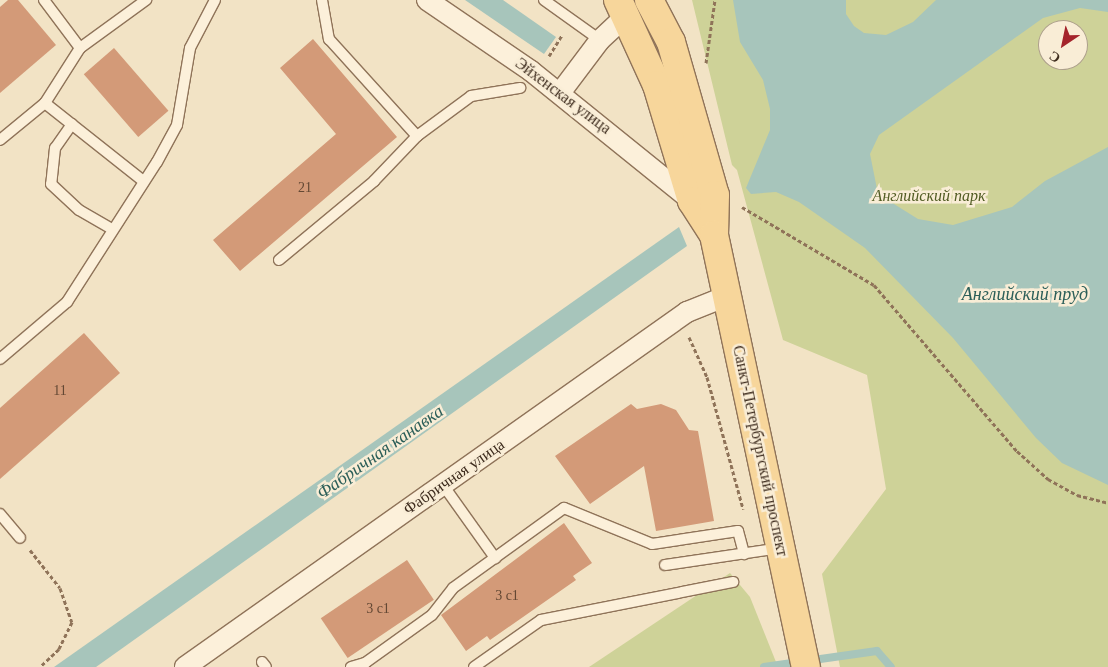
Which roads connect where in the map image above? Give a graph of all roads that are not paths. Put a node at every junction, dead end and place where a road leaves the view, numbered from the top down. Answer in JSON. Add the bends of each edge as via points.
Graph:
{"nodes":[{"id":1,"x":44,"y":0,"type":"edge"},
{"id":2,"x":146,"y":0,"type":"edge"},
{"id":3,"x":215,"y":0,"type":"edge"},
{"id":4,"x":322,"y":0,"type":"edge"},
{"id":5,"x":426,"y":0,"type":"edge"},
{"id":6,"x":544,"y":0,"type":"edge"},
{"id":7,"x":632,"y":5,"type":"edge"},
{"id":8,"x":600,"y":40,"type":"junction"},
{"id":9,"x":80,"y":48,"type":"junction"},
{"id":10,"x":520,"y":88,"type":"dead end"},
{"id":11,"x":560,"y":93,"type":"junction"},
{"id":12,"x":45,"y":103,"type":"junction"},
{"id":13,"x":72,"y":124,"type":"junction"},
{"id":14,"x":418,"y":135,"type":"junction"},
{"id":15,"x":0,"y":140,"type":"edge"},
{"id":16,"x":142,"y":180,"type":"junction"},
{"id":17,"x":692,"y":201,"type":"junction"},
{"id":18,"x":113,"y":230,"type":"junction"},
{"id":19,"x":714,"y":234,"type":"junction"},
{"id":20,"x":279,"y":260,"type":"dead end"},
{"id":21,"x":727,"y":296,"type":"junction"},
{"id":22,"x":0,"y":359,"type":"edge"},
{"id":23,"x":443,"y":485,"type":"junction"},
{"id":24,"x":0,"y":514,"type":"edge"},
{"id":25,"x":20,"y":538,"type":"road end"},
{"id":26,"x":781,"y":548,"type":"junction"},
{"id":27,"x":744,"y":554,"type":"junction"},
{"id":28,"x":495,"y":558,"type":"junction"},
{"id":29,"x":665,"y":565,"type":"dead end"},
{"id":30,"x":733,"y":582,"type":"dead end"},
{"id":31,"x":185,"y":667,"type":"edge"},
{"id":32,"x":351,"y":667,"type":"edge"},
{"id":33,"x":474,"y":667,"type":"edge"},
{"id":34,"x":806,"y":667,"type":"edge"}],
"edges":[{"from":1,"to":9,"type":"lane"},
{"from":2,"to":9,"type":"lane"},
{"from":3,"to":16,"type":"lane","via":[[190,48],[177,125]]},
{"from":4,"to":14,"type":"lane","via":[[329,39]]},
{"from":5,"to":11,"type":"street","name":"Эйхенская улица"},
{"from":6,"to":8,"type":"lane"},
{"from":7,"to":8,"type":"street"},
{"from":7,"to":17,"type":"main road","name":"Санкт-Петербургский проспект"},
{"from":7,"to":19,"type":"main road","name":"Санкт-Петербургский проспект","via":[[671,42],[715,195]]},
{"from":8,"to":11,"type":"street"},
{"from":9,"to":12,"type":"lane"},
{"from":10,"to":14,"type":"lane","via":[[471,96]]},
{"from":11,"to":17,"type":"street","name":"Эйхенская улица"},
{"from":12,"to":13,"type":"lane"},
{"from":12,"to":15,"type":"lane"},
{"from":13,"to":16,"type":"lane"},
{"from":13,"to":18,"type":"lane","via":[[55,148],[51,184],[79,210]]},
{"from":14,"to":20,"type":"lane","via":[[374,180]]},
{"from":16,"to":18,"type":"lane"},
{"from":17,"to":19,"type":"main road","name":"Санкт-Петербургский проспект"},
{"from":18,"to":22,"type":"lane","via":[[67,302]]},
{"from":19,"to":21,"type":"main road","name":"Санкт-Петербургский проспект"},
{"from":21,"to":23,"type":"street","name":"Фабричная улица","via":[[687,312]]},
{"from":21,"to":26,"type":"main road","name":"Санкт-Петербургский проспект"},
{"from":23,"to":28,"type":"lane"},
{"from":23,"to":31,"type":"street","name":"Фабричная улица"},
{"from":24,"to":25,"type":"lane"},
{"from":26,"to":27,"type":"lane"},
{"from":26,"to":34,"type":"main road","name":"Санкт-Петербургский проспект"},
{"from":27,"to":28,"type":"lane","via":[[738,532],[652,544],[564,508]]},
{"from":27,"to":29,"type":"lane"},
{"from":28,"to":32,"type":"lane","via":[[454,588],[432,615],[365,663]]},
{"from":30,"to":33,"type":"lane","via":[[541,620]]}]}
